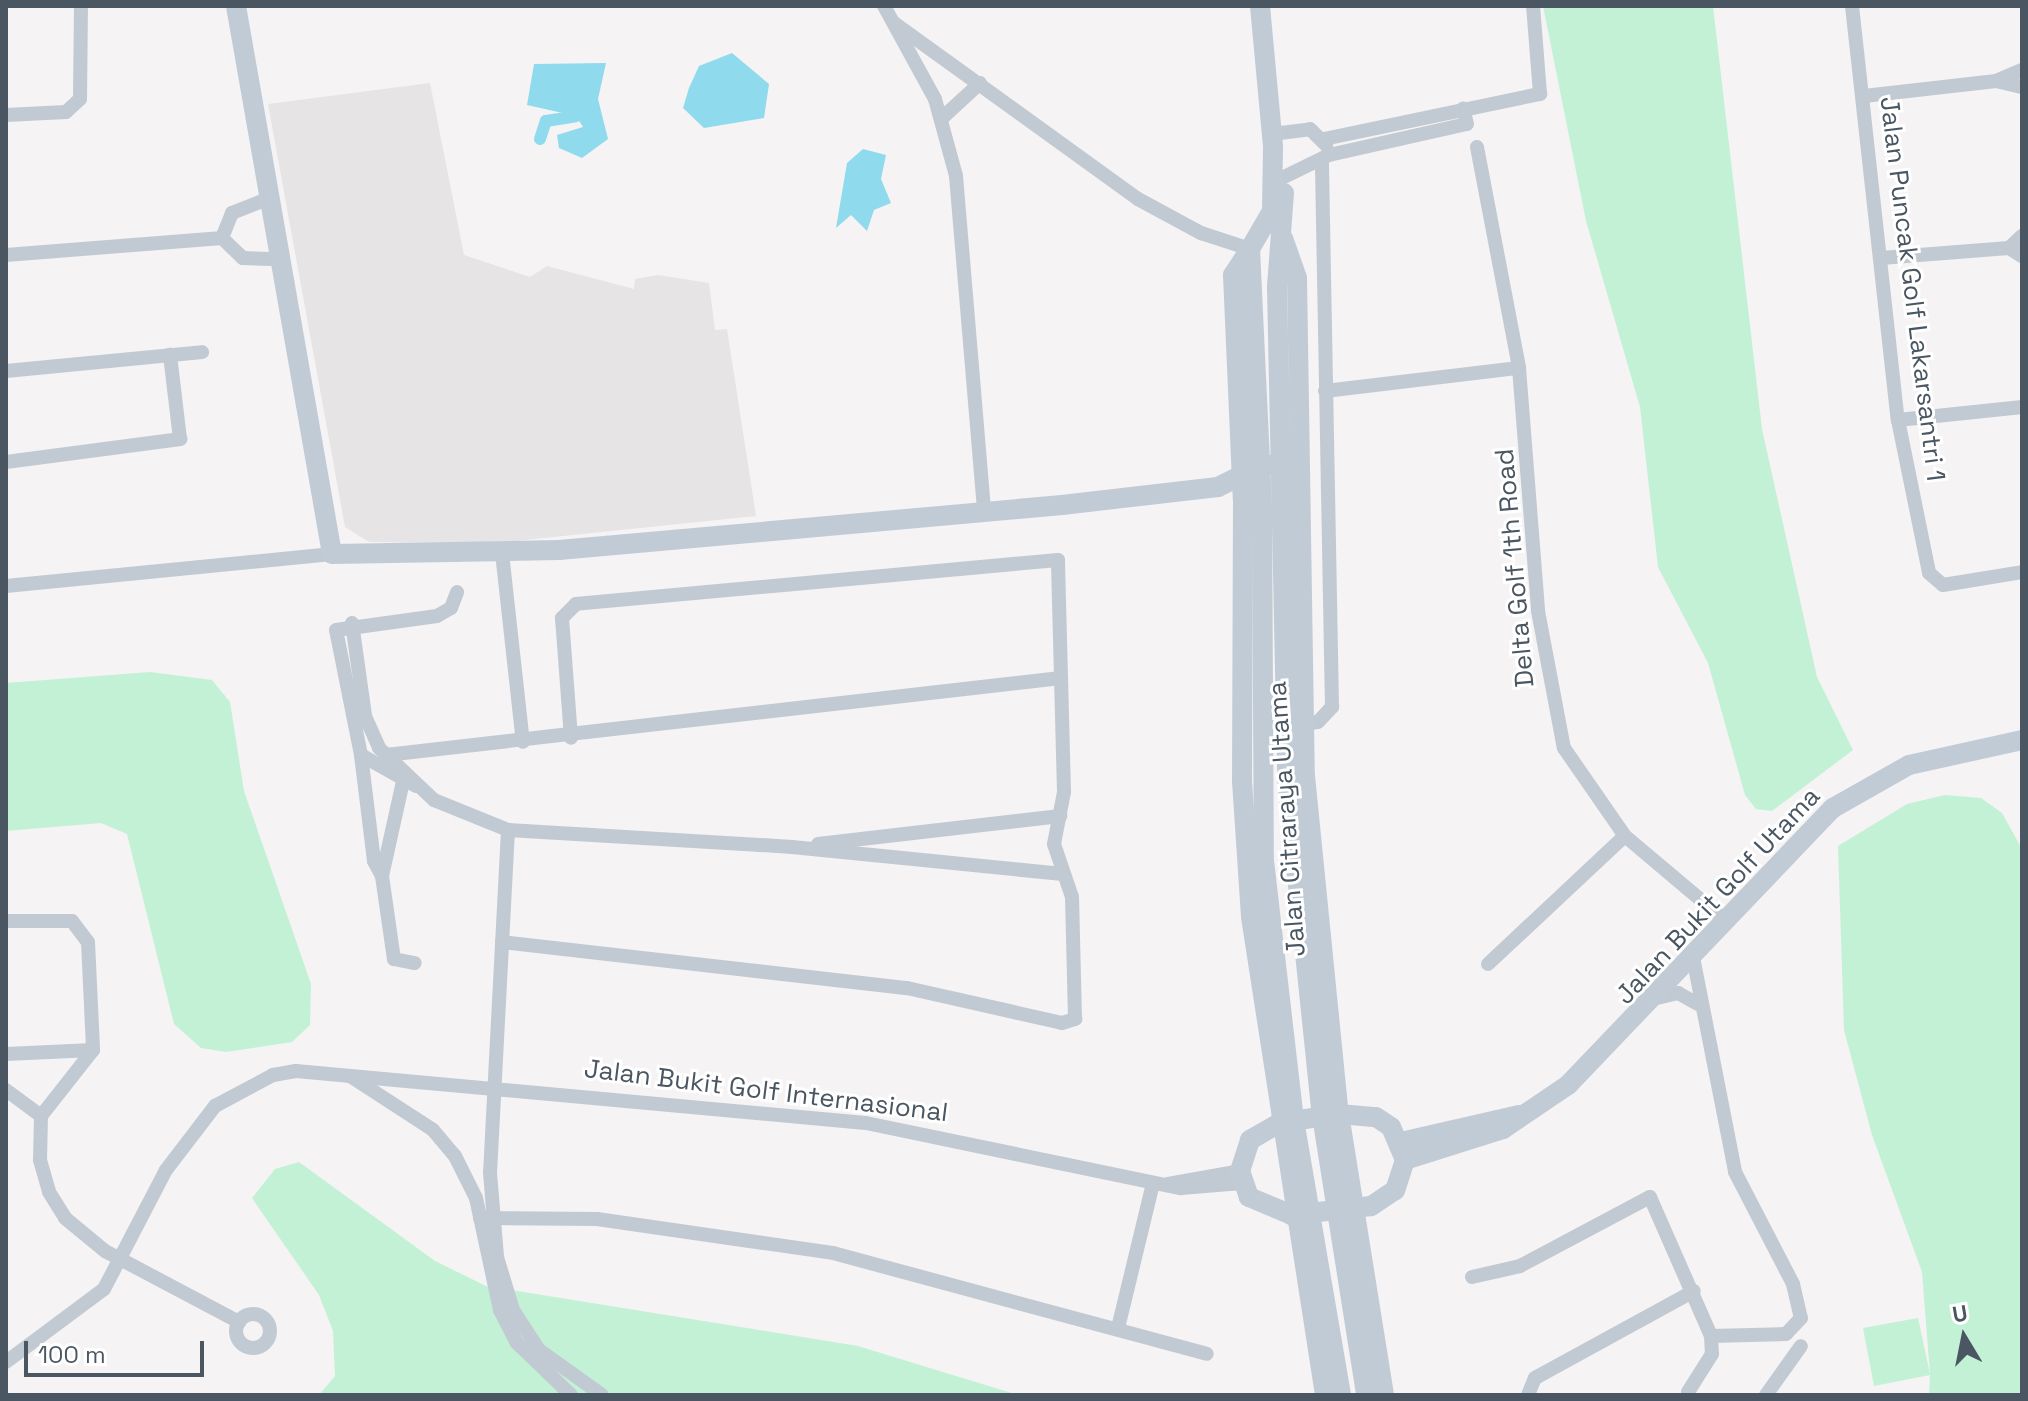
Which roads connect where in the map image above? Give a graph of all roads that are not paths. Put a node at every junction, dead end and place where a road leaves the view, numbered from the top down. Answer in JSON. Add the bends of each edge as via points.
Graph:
{"nodes":[{"id":1,"x":81,"y":6,"type":"edge"},
{"id":2,"x":236,"y":6,"type":"edge"},
{"id":3,"x":884,"y":6,"type":"edge"},
{"id":4,"x":1260,"y":6,"type":"edge"},
{"id":5,"x":1533,"y":6,"type":"edge"},
{"id":6,"x":1852,"y":6,"type":"edge"},
{"id":7,"x":894,"y":23,"type":"junction"},
{"id":8,"x":2022,"y":70,"type":"edge"},
{"id":9,"x":1996,"y":81,"type":"junction"},
{"id":10,"x":980,"y":83,"type":"junction"},
{"id":11,"x":2022,"y":87,"type":"edge"},
{"id":12,"x":1864,"y":96,"type":"junction"},
{"id":13,"x":1463,"y":108,"type":"junction"},
{"id":14,"x":6,"y":115,"type":"edge"},
{"id":15,"x":941,"y":119,"type":"junction"},
{"id":16,"x":1324,"y":139,"type":"junction"},
{"id":17,"x":1272,"y":140,"type":"junction"},
{"id":18,"x":1477,"y":147,"type":"dead end"},
{"id":19,"x":1325,"y":160,"type":"junction"},
{"id":20,"x":1284,"y":177,"type":"junction"},
{"id":21,"x":270,"y":198,"type":"junction"},
{"id":22,"x":2022,"y":236,"type":"edge"},
{"id":23,"x":222,"y":238,"type":"junction"},
{"id":24,"x":1250,"y":249,"type":"junction"},
{"id":25,"x":2016,"y":252,"type":"edge"},
{"id":26,"x":6,"y":255,"type":"edge"},
{"id":27,"x":1881,"y":258,"type":"junction"},
{"id":28,"x":280,"y":259,"type":"junction"},
{"id":29,"x":202,"y":352,"type":"dead end"},
{"id":30,"x":170,"y":355,"type":"junction"},
{"id":31,"x":1519,"y":368,"type":"junction"},
{"id":32,"x":6,"y":371,"type":"edge"},
{"id":33,"x":1325,"y":391,"type":"junction"},
{"id":34,"x":2022,"y":407,"type":"edge"},
{"id":35,"x":1898,"y":420,"type":"junction"},
{"id":36,"x":6,"y":462,"type":"edge"},
{"id":37,"x":1290,"y":462,"type":"junction"},
{"id":38,"x":1251,"y":469,"type":"junction"},
{"id":39,"x":1218,"y":487,"type":"junction"},
{"id":40,"x":1253,"y":503,"type":"junction"},
{"id":41,"x":1292,"y":506,"type":"junction"},
{"id":42,"x":984,"y":512,"type":"junction"},
{"id":43,"x":502,"y":553,"type":"junction"},
{"id":44,"x":332,"y":554,"type":"junction"},
{"id":45,"x":2022,"y":572,"type":"edge"},
{"id":46,"x":6,"y":586,"type":"edge"},
{"id":47,"x":457,"y":592,"type":"dead end"},
{"id":48,"x":352,"y":623,"type":"junction"},
{"id":49,"x":1061,"y":678,"type":"junction"},
{"id":50,"x":1302,"y":725,"type":"junction"},
{"id":51,"x":571,"y":738,"type":"junction"},
{"id":52,"x":2022,"y":740,"type":"edge"},
{"id":53,"x":523,"y":742,"type":"junction"},
{"id":54,"x":361,"y":755,"type":"junction"},
{"id":55,"x":386,"y":755,"type":"junction"},
{"id":56,"x":408,"y":781,"type":"junction"},
{"id":57,"x":1060,"y":816,"type":"junction"},
{"id":58,"x":508,"y":830,"type":"junction"},
{"id":59,"x":1625,"y":836,"type":"junction"},
{"id":60,"x":792,"y":847,"type":"junction"},
{"id":61,"x":1063,"y":874,"type":"junction"},
{"id":62,"x":382,"y":876,"type":"junction"},
{"id":63,"x":6,"y":921,"type":"edge"},
{"id":64,"x":1726,"y":921,"type":"junction"},
{"id":65,"x":502,"y":942,"type":"junction"},
{"id":66,"x":1693,"y":957,"type":"junction"},
{"id":67,"x":415,"y":963,"type":"dead end"},
{"id":68,"x":1488,"y":964,"type":"dead end"},
{"id":69,"x":1657,"y":998,"type":"junction"},
{"id":70,"x":1698,"y":1004,"type":"junction"},
{"id":71,"x":93,"y":1050,"type":"junction"},
{"id":72,"x":6,"y":1054,"type":"edge"},
{"id":73,"x":346,"y":1074,"type":"junction"},
{"id":74,"x":498,"y":1085,"type":"junction"},
{"id":75,"x":6,"y":1090,"type":"edge"},
{"id":76,"x":1330,"y":1115,"type":"junction"},
{"id":77,"x":41,"y":1116,"type":"junction"},
{"id":78,"x":1286,"y":1121,"type":"junction"},
{"id":79,"x":1413,"y":1149,"type":"junction"},
{"id":80,"x":1241,"y":1177,"type":"junction"},
{"id":81,"x":1161,"y":1184,"type":"junction"},
{"id":82,"x":1344,"y":1210,"type":"junction"},
{"id":83,"x":1301,"y":1214,"type":"junction"},
{"id":84,"x":486,"y":1218,"type":"junction"},
{"id":85,"x":119,"y":1261,"type":"junction"},
{"id":86,"x":1472,"y":1277,"type":"dead end"},
{"id":87,"x":1694,"y":1291,"type":"junction"},
{"id":88,"x":1361,"y":1306,"type":"junction"},
{"id":89,"x":239,"y":1322,"type":"dead end"},
{"id":90,"x":1118,"y":1328,"type":"junction"},
{"id":91,"x":1711,"y":1336,"type":"junction"},
{"id":92,"x":1801,"y":1346,"type":"dead end"},
{"id":93,"x":1207,"y":1354,"type":"dead end"},
{"id":94,"x":6,"y":1362,"type":"edge"},
{"id":95,"x":1685,"y":1394,"type":"edge"},
{"id":96,"x":571,"y":1395,"type":"edge"},
{"id":97,"x":602,"y":1395,"type":"edge"},
{"id":98,"x":1325,"y":1395,"type":"edge"},
{"id":99,"x":1341,"y":1395,"type":"edge"},
{"id":100,"x":1366,"y":1395,"type":"edge"},
{"id":101,"x":1384,"y":1395,"type":"edge"},
{"id":102,"x":1528,"y":1395,"type":"edge"},
{"id":103,"x":1766,"y":1395,"type":"edge"}],
"edges":[{"from":1,"to":14,"type":"street","via":[[80,99],[66,112]]},
{"from":2,"to":21,"type":"street"},
{"from":3,"to":7,"type":"street"},
{"from":4,"to":17,"type":"street","name":"Jalan Citraraya Utama"},
{"from":5,"to":13,"type":"street","via":[[1540,94]]},
{"from":6,"to":12,"type":"street","name":"Jalan Puncak Golf Lakarsantri 1"},
{"from":7,"to":10,"type":"street"},
{"from":7,"to":15,"type":"street"},
{"from":8,"to":9,"type":"street"},
{"from":9,"to":11,"type":"street"},
{"from":9,"to":12,"type":"street"},
{"from":10,"to":15,"type":"street"},
{"from":10,"to":24,"type":"street","via":[[1138,199],[1201,233]]},
{"from":12,"to":27,"type":"street","name":"Jalan Puncak Golf Lakarsantri 1"},
{"from":13,"to":16,"type":"street"},
{"from":13,"to":19,"type":"street","via":[[1467,124]]},
{"from":15,"to":42,"type":"street","via":[[956,176]]},
{"from":16,"to":17,"type":"street","via":[[1310,129]]},
{"from":16,"to":19,"type":"street"},
{"from":17,"to":20,"type":"street","name":"Jalan Citraraya Utama"},
{"from":17,"to":24,"type":"street","name":"Jalan Citraraya Utama","via":[[1272,211]]},
{"from":18,"to":31,"type":"street","name":"Delta Golf 1th Road"},
{"from":19,"to":20,"type":"street"},
{"from":19,"to":33,"type":"street"},
{"from":20,"to":37,"type":"street","name":"Jalan Citraraya Utama"},
{"from":21,"to":23,"type":"street","via":[[232,213]]},
{"from":21,"to":28,"type":"street"},
{"from":22,"to":25,"type":"street"},
{"from":23,"to":26,"type":"street"},
{"from":23,"to":28,"type":"street","via":[[243,258]]},
{"from":24,"to":38,"type":"street","name":"Jalan Citraraya Utama"},
{"from":25,"to":27,"type":"street"},
{"from":27,"to":35,"type":"street","name":"Jalan Puncak Golf Lakarsantri 1"},
{"from":28,"to":44,"type":"street"},
{"from":29,"to":30,"type":"street"},
{"from":30,"to":32,"type":"street"},
{"from":30,"to":36,"type":"street","via":[[180,439]]},
{"from":31,"to":33,"type":"street"},
{"from":31,"to":59,"type":"street","name":"Delta Golf 1th Road","via":[[1553,712],[1577,775]]},
{"from":33,"to":50,"type":"street","via":[[1332,707],[1318,722]]},
{"from":34,"to":35,"type":"street"},
{"from":35,"to":45,"type":"street","name":"Jalan Puncak Golf Lakarsantri 1","via":[[1934,580],[1943,585]]},
{"from":37,"to":38,"type":"street"},
{"from":37,"to":41,"type":"street","name":"Jalan Citraraya Utama"},
{"from":38,"to":39,"type":"street"},
{"from":38,"to":40,"type":"street","name":"Jalan Citraraya Utama"},
{"from":39,"to":40,"type":"street"},
{"from":39,"to":42,"type":"street"},
{"from":40,"to":41,"type":"street"},
{"from":40,"to":78,"type":"street","name":"Jalan Citraraya Utama","via":[[1260,798]]},
{"from":41,"to":50,"type":"street","name":"Jalan Citraraya Utama"},
{"from":41,"to":76,"type":"street","name":"Jalan Citraraya Utama","via":[[1287,779]]},
{"from":42,"to":43,"type":"street"},
{"from":43,"to":44,"type":"street"},
{"from":43,"to":53,"type":"street"},
{"from":44,"to":46,"type":"street"},
{"from":47,"to":48,"type":"street","via":[[451,608],[437,616]]},
{"from":48,"to":54,"type":"street","via":[[336,630]]},
{"from":48,"to":55,"type":"street","via":[[365,716]]},
{"from":49,"to":51,"type":"street"},
{"from":49,"to":51,"type":"street","via":[[1063,569],[1054,558],[585,603],[562,618]]},
{"from":49,"to":57,"type":"street"},
{"from":50,"to":76,"type":"street","name":"Jalan Citraraya Utama"},
{"from":51,"to":53,"type":"street"},
{"from":52,"to":64,"type":"street","name":"Jalan Bukit Golf Utama","via":[[1875,779],[1808,831]]},
{"from":53,"to":55,"type":"street"},
{"from":54,"to":56,"type":"street"},
{"from":54,"to":62,"type":"street","via":[[369,833]]},
{"from":55,"to":56,"type":"street"},
{"from":56,"to":58,"type":"street","via":[[456,814]]},
{"from":56,"to":62,"type":"street"},
{"from":57,"to":60,"type":"street"},
{"from":57,"to":61,"type":"street","via":[[1054,844]]},
{"from":58,"to":60,"type":"street"},
{"from":58,"to":65,"type":"street"},
{"from":59,"to":64,"type":"street","name":"Delta Golf 1th Road"},
{"from":59,"to":68,"type":"street"},
{"from":60,"to":61,"type":"street"},
{"from":61,"to":65,"type":"street","via":[[1072,897],[1077,1014],[1067,1023],[907,988]]},
{"from":62,"to":67,"type":"street","via":[[394,959]]},
{"from":63,"to":71,"type":"street","via":[[72,921],[83,927]]},
{"from":64,"to":66,"type":"street","name":"Jalan Bukit Golf Utama"},
{"from":65,"to":74,"type":"street"},
{"from":66,"to":69,"type":"street","name":"Jalan Bukit Golf Utama"},
{"from":66,"to":70,"type":"street"},
{"from":69,"to":70,"type":"street","via":[[1678,993]]},
{"from":69,"to":79,"type":"street","name":"Jalan Bukit Golf Utama","via":[[1568,1085],[1519,1115]]},
{"from":70,"to":91,"type":"street","via":[[1735,1172],[1793,1284],[1801,1318],[1786,1334]]},
{"from":71,"to":72,"type":"street"},
{"from":71,"to":77,"type":"street"},
{"from":73,"to":74,"type":"street","name":"Jalan Bukit Golf Internasional"},
{"from":73,"to":84,"type":"street","via":[[443,1140],[467,1174]]},
{"from":73,"to":85,"type":"street","name":"Jalan Bukit Golf Internasional","via":[[273,1075],[215,1106],[166,1170]]},
{"from":74,"to":81,"type":"street","name":"Jalan Bukit Golf Internasional","via":[[866,1123]]},
{"from":74,"to":84,"type":"street"},
{"from":75,"to":77,"type":"street"},
{"from":76,"to":78,"type":"street"},
{"from":76,"to":79,"type":"street","via":[[1376,1117]]},
{"from":76,"to":82,"type":"street","name":"Jalan Citraraya Utama"},
{"from":77,"to":85,"type":"street","via":[[39,1152],[49,1192],[65,1218]]},
{"from":78,"to":80,"type":"street","via":[[1250,1140]]},
{"from":78,"to":83,"type":"street","name":"Jalan Citraraya Utama"},
{"from":79,"to":82,"type":"street","via":[[1395,1190]]},
{"from":80,"to":81,"type":"street","name":"Jalan Bukit Golf Internasional"},
{"from":80,"to":83,"type":"street","via":[[1261,1208]]},
{"from":81,"to":90,"type":"street"},
{"from":82,"to":83,"type":"street"},
{"from":82,"to":88,"type":"street","name":"Jalan Citraraya Utama"},
{"from":83,"to":98,"type":"street","name":"Jalan Citraraya Utama"},
{"from":83,"to":99,"type":"street","name":"Jalan Citraraya Utama"},
{"from":84,"to":90,"type":"street","via":[[597,1219],[817,1250]]},
{"from":84,"to":96,"type":"street","via":[[500,1310],[517,1343]]},
{"from":84,"to":97,"type":"street","via":[[524,1330],[562,1371]]},
{"from":85,"to":89,"type":"street"},
{"from":85,"to":94,"type":"street","name":"Jalan Bukit Golf Internasional","via":[[91,1303]]},
{"from":86,"to":87,"type":"street","via":[[1520,1266],[1650,1197]]},
{"from":87,"to":91,"type":"street"},
{"from":87,"to":102,"type":"street","via":[[1535,1378]]},
{"from":88,"to":100,"type":"street","name":"Jalan Citraraya Utama"},
{"from":88,"to":101,"type":"street","name":"Jalan Citraraya Utama"},
{"from":90,"to":93,"type":"street"},
{"from":91,"to":95,"type":"street","via":[[1712,1354]]},
{"from":92,"to":103,"type":"street"}]}
